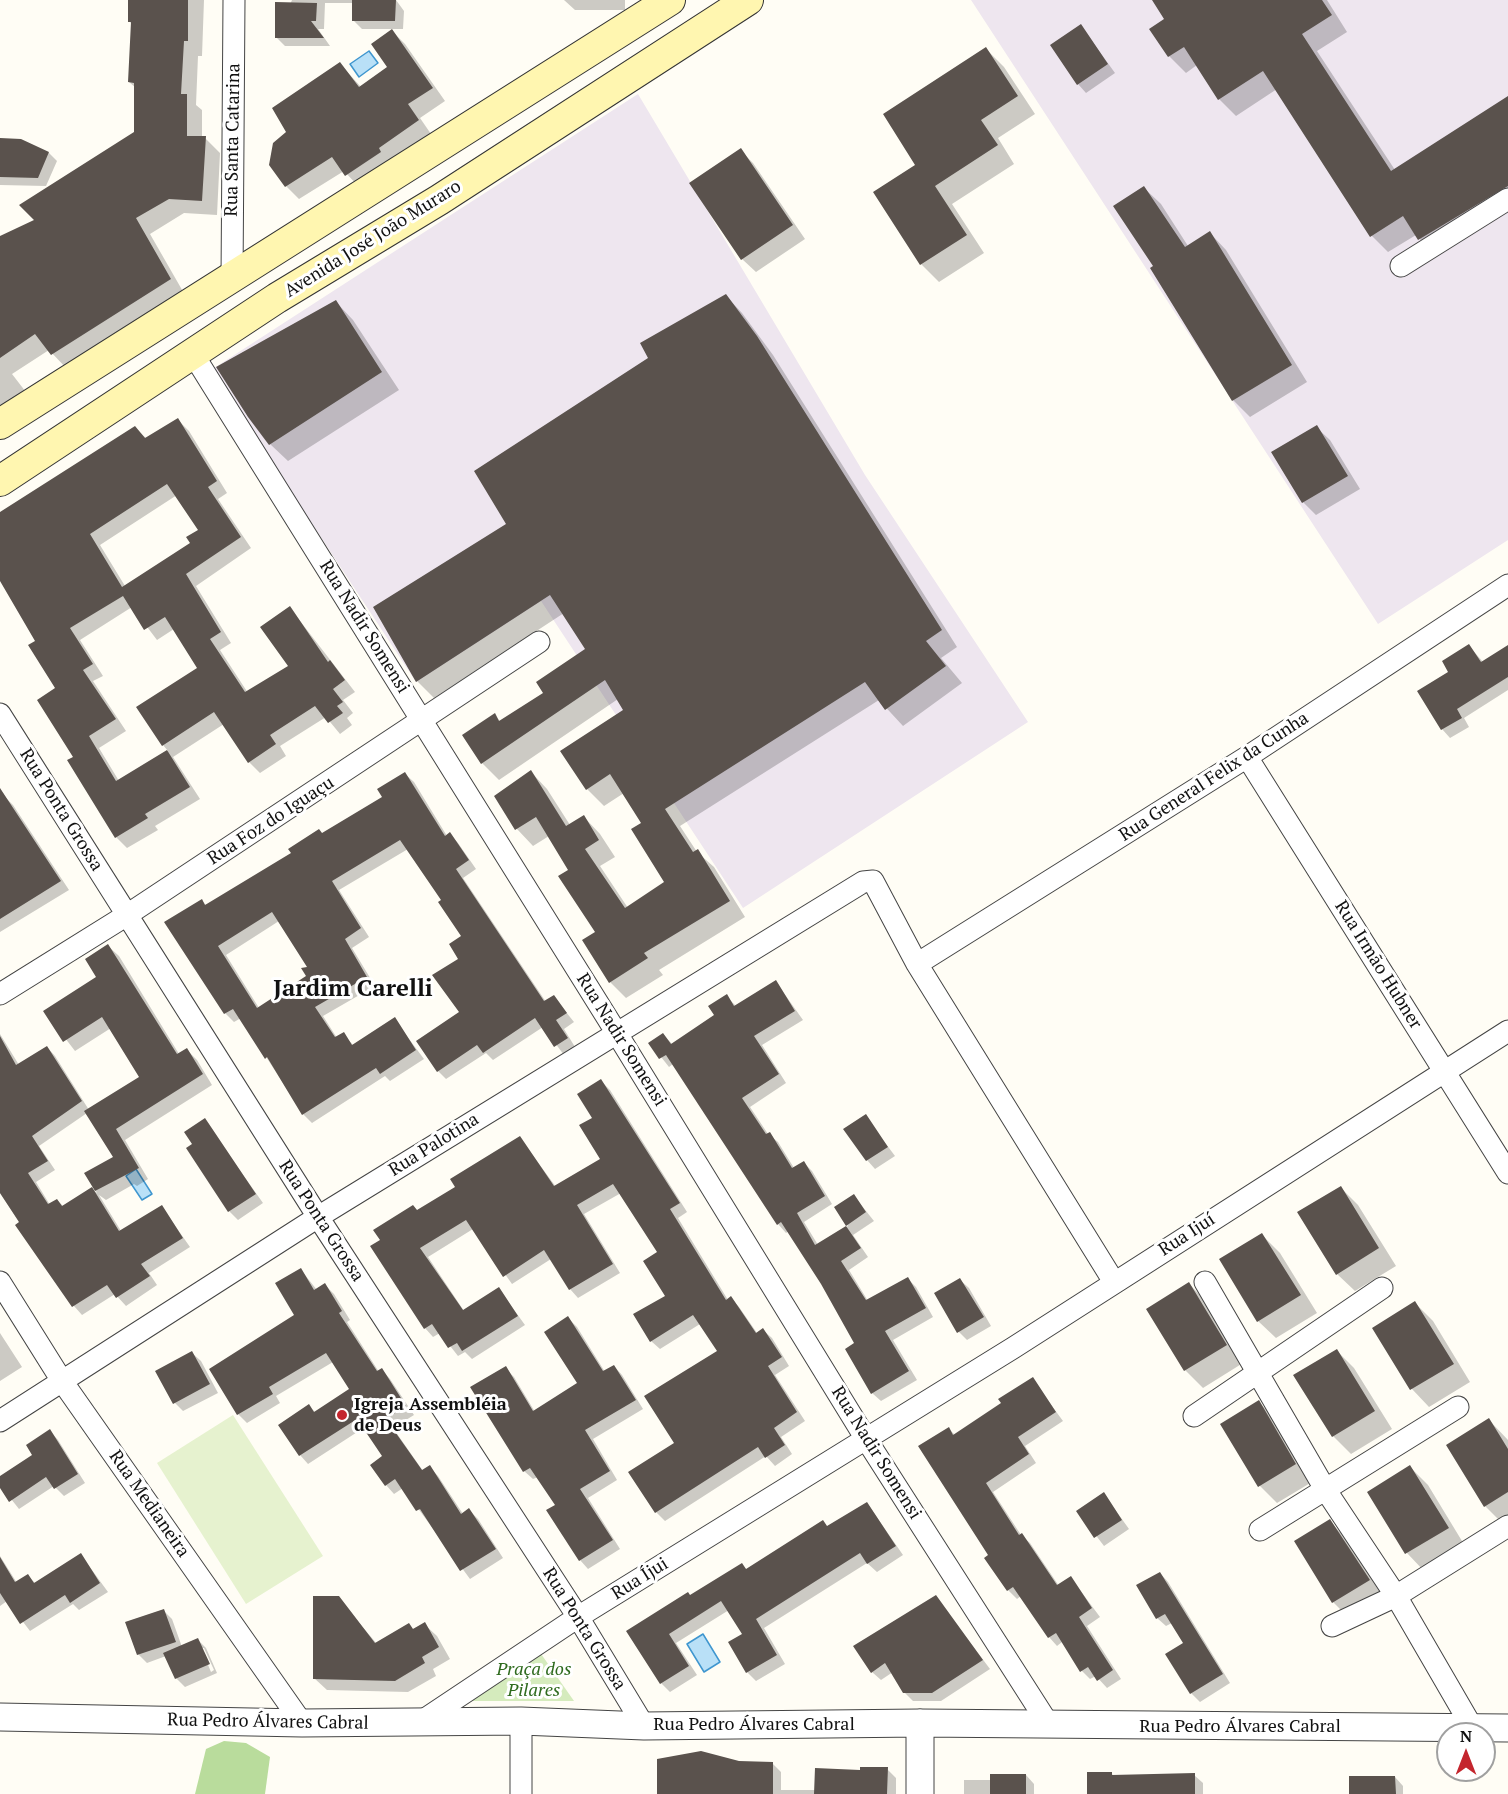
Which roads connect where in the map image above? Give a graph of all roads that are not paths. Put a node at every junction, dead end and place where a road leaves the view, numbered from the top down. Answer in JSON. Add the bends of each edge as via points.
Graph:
{"nodes":[{"id":1,"x":234,"y":0,"type":"edge"},
{"id":2,"x":748,"y":0,"type":"edge"},
{"id":3,"x":658,"y":4,"type":"edge"},
{"id":4,"x":1508,"y":199,"type":"edge"},
{"id":5,"x":1401,"y":266,"type":"dead end"},
{"id":6,"x":232,"y":279,"type":"junction"},
{"id":7,"x":149,"y":331,"type":"junction"},
{"id":8,"x":184,"y":360,"type":"junction"},
{"id":9,"x":0,"y":424,"type":"edge"},
{"id":10,"x":0,"y":481,"type":"edge"},
{"id":11,"x":1508,"y":585,"type":"edge"},
{"id":12,"x":539,"y":642,"type":"dead end"},
{"id":13,"x":0,"y":714,"type":"edge"},
{"id":14,"x":423,"y":721,"type":"junction"},
{"id":15,"x":1247,"y":758,"type":"junction"},
{"id":16,"x":127,"y":915,"type":"junction"},
{"id":17,"x":917,"y":964,"type":"junction"},
{"id":18,"x":0,"y":994,"type":"edge"},
{"id":19,"x":1508,"y":1031,"type":"edge"},
{"id":20,"x":616,"y":1032,"type":"junction"},
{"id":21,"x":1444,"y":1072,"type":"junction"},
{"id":22,"x":1508,"y":1173,"type":"edge"},
{"id":23,"x":318,"y":1216,"type":"junction"},
{"id":24,"x":0,"y":1282,"type":"edge"},
{"id":25,"x":1114,"y":1282,"type":"junction"},
{"id":26,"x":1205,"y":1282,"type":"dead end"},
{"id":27,"x":1382,"y":1288,"type":"dead end"},
{"id":28,"x":1258,"y":1372,"type":"junction"},
{"id":29,"x":62,"y":1381,"type":"junction"},
{"id":30,"x":1458,"y":1407,"type":"dead end"},
{"id":31,"x":1194,"y":1416,"type":"dead end"},
{"id":32,"x":0,"y":1421,"type":"edge"},
{"id":33,"x":866,"y":1439,"type":"junction"},
{"id":34,"x":1325,"y":1489,"type":"junction"},
{"id":35,"x":1508,"y":1526,"type":"edge"},
{"id":36,"x":1260,"y":1530,"type":"dead end"},
{"id":37,"x":1396,"y":1596,"type":"junction"},
{"id":38,"x":578,"y":1617,"type":"junction"},
{"id":39,"x":1332,"y":1626,"type":"dead end"},
{"id":40,"x":0,"y":1717,"type":"edge"},
{"id":41,"x":521,"y":1722,"type":"junction"},
{"id":42,"x":1469,"y":1722,"type":"edge"},
{"id":43,"x":302,"y":1723,"type":"junction"},
{"id":44,"x":418,"y":1723,"type":"junction"},
{"id":45,"x":920,"y":1723,"type":"junction"},
{"id":46,"x":1049,"y":1725,"type":"junction"},
{"id":47,"x":644,"y":1726,"type":"junction"},
{"id":48,"x":1436,"y":1727,"type":"edge"},
{"id":49,"x":521,"y":1794,"type":"edge"},
{"id":50,"x":920,"y":1794,"type":"edge"}],
"edges":[{"from":1,"to":6,"type":"street","name":"Rua Santa Catarina"},
{"from":2,"to":8,"type":"main road","name":"Avenida José João Muraro"},
{"from":3,"to":6,"type":"main road"},
{"from":4,"to":5,"type":"street"},
{"from":6,"to":7,"type":"main road"},
{"from":6,"to":8,"type":"main road","via":[[229,290],[193,313],[185,324]]},
{"from":7,"to":8,"type":"main road","via":[[162,337]]},
{"from":7,"to":9,"type":"main road"},
{"from":8,"to":10,"type":"main road","name":"Avenida José João Muraro"},
{"from":8,"to":14,"type":"street","name":"Rua Nadir Somensi"},
{"from":11,"to":15,"type":"street","name":"Rua General Felix da Cunha"},
{"from":12,"to":14,"type":"street","name":"Rua Foz do Iguaçu"},
{"from":13,"to":16,"type":"street","name":"Rua Ponta Grossa"},
{"from":14,"to":16,"type":"street","name":"Rua Foz do Iguaçu"},
{"from":14,"to":20,"type":"street","name":"Rua Nadir Somensi"},
{"from":15,"to":17,"type":"street","name":"Rua General Felix da Cunha"},
{"from":15,"to":21,"type":"street","name":"Rua Irmão Hubner"},
{"from":16,"to":18,"type":"street","name":"Rua Foz do Iguaçu"},
{"from":16,"to":23,"type":"street","name":"Rua Ponta Grossa"},
{"from":17,"to":20,"type":"street","name":"Rua Palotina","via":[[873,881],[854,886]]},
{"from":17,"to":25,"type":"street"},
{"from":19,"to":21,"type":"street","name":"Rua Ijuí"},
{"from":20,"to":23,"type":"street","name":"Rua Palotina"},
{"from":20,"to":33,"type":"street","name":"Rua Nadir Somensi"},
{"from":21,"to":22,"type":"street","name":"Rua Irmão Hubner"},
{"from":21,"to":25,"type":"street","name":"Rua Ijuí"},
{"from":23,"to":29,"type":"street","name":"Rua Palotina"},
{"from":23,"to":38,"type":"street","name":"Rua Ponta Grossa"},
{"from":24,"to":29,"type":"street","name":"Rua Medianeira"},
{"from":25,"to":33,"type":"street","name":"Rua Ijuí"},
{"from":26,"to":28,"type":"street"},
{"from":27,"to":28,"type":"street"},
{"from":28,"to":31,"type":"street"},
{"from":28,"to":34,"type":"street"},
{"from":29,"to":32,"type":"street","name":"Rua Palotina"},
{"from":29,"to":43,"type":"street","name":"Rua Medianeira"},
{"from":30,"to":34,"type":"street"},
{"from":33,"to":38,"type":"street","name":"Rua Íjui"},
{"from":33,"to":46,"type":"street","name":"Rua Nadir Somensi"},
{"from":34,"to":36,"type":"street"},
{"from":34,"to":37,"type":"street"},
{"from":35,"to":37,"type":"street"},
{"from":37,"to":39,"type":"street"},
{"from":37,"to":42,"type":"street"},
{"from":38,"to":44,"type":"street","name":"Rua Íjui"},
{"from":38,"to":47,"type":"street","name":"Rua Ponta Grossa"},
{"from":40,"to":43,"type":"street","name":"Rua Pedro Álvares Cabral"},
{"from":41,"to":44,"type":"street","name":"Rua Pedro Álvares Cabral"},
{"from":41,"to":47,"type":"street","name":"Rua Pedro Álvares Cabral"},
{"from":41,"to":49,"type":"street"},
{"from":43,"to":44,"type":"street","name":"Rua Pedro Álvares Cabral"},
{"from":45,"to":46,"type":"street","name":"Rua Pedro Álvares Cabral"},
{"from":45,"to":47,"type":"street","name":"Rua Pedro Álvares Cabral"},
{"from":45,"to":50,"type":"street"},
{"from":46,"to":48,"type":"street","name":"Rua Pedro Álvares Cabral"}]}
